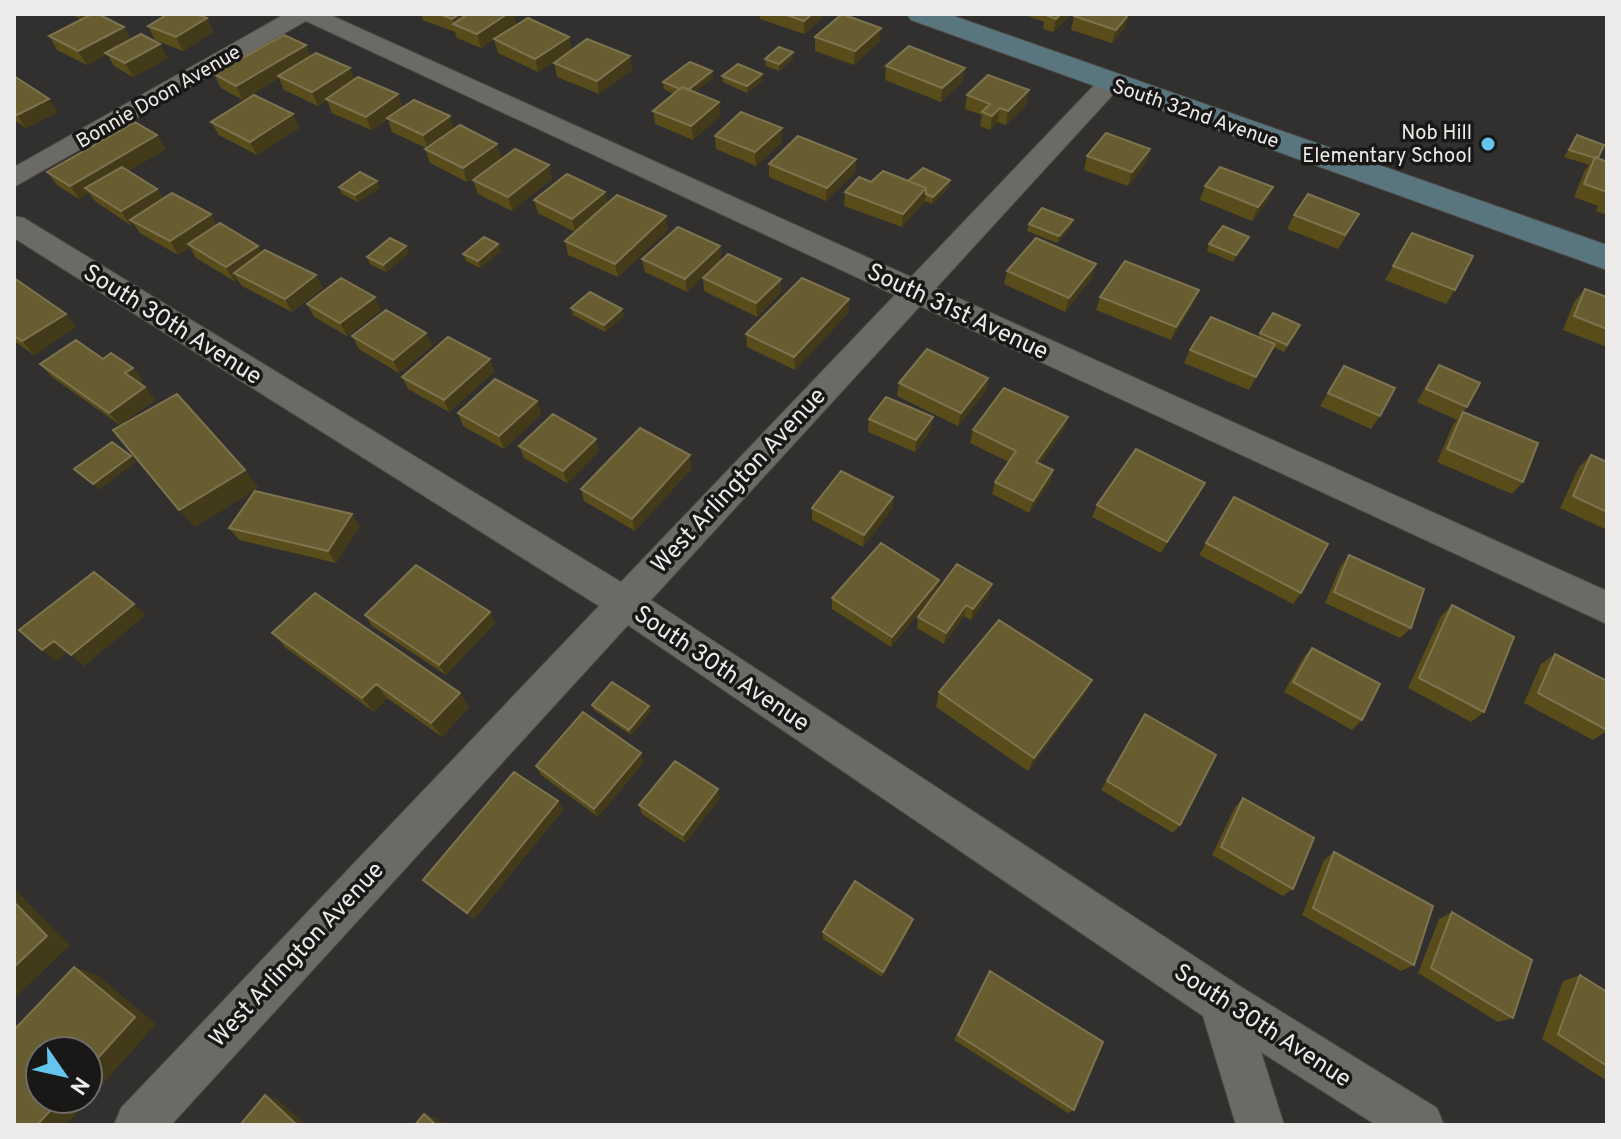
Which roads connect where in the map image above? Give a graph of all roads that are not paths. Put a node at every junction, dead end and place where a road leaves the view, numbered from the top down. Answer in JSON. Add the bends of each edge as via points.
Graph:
{"nodes":[{"id":1,"x":302,"y":14,"type":"edge"},
{"id":2,"x":309,"y":14,"type":"edge"},
{"id":3,"x":921,"y":14,"type":"edge"},
{"id":4,"x":1110,"y":83,"type":"junction"},
{"id":5,"x":14,"y":178,"type":"edge"},
{"id":6,"x":14,"y":225,"type":"edge"},
{"id":7,"x":1607,"y":258,"type":"edge"},
{"id":8,"x":914,"y":292,"type":"junction"},
{"id":9,"x":623,"y":602,"type":"junction"},
{"id":10,"x":1607,"y":608,"type":"edge"},
{"id":11,"x":1222,"y":1001,"type":"junction"},
{"id":12,"x":138,"y":1125,"type":"edge"},
{"id":13,"x":1260,"y":1125,"type":"edge"},
{"id":14,"x":1420,"y":1125,"type":"edge"}],
"edges":[{"from":1,"to":5,"type":"street","name":"Bonnie Doon Avenue"},
{"from":2,"to":8,"type":"street","name":"South 31st Avenue"},
{"from":3,"to":4,"type":"street","name":"South 32nd Avenue"},
{"from":4,"to":7,"type":"street","name":"South 32nd Avenue"},
{"from":4,"to":8,"type":"street","name":"West Arlington Avenue"},
{"from":6,"to":9,"type":"street","name":"South 30th Avenue"},
{"from":8,"to":9,"type":"street","name":"West Arlington Avenue"},
{"from":8,"to":10,"type":"street","name":"South 31st Avenue"},
{"from":9,"to":11,"type":"street","name":"South 30th Avenue"},
{"from":9,"to":12,"type":"street","name":"West Arlington Avenue"},
{"from":11,"to":13,"type":"street"},
{"from":11,"to":14,"type":"street","name":"South 30th Avenue"}]}
